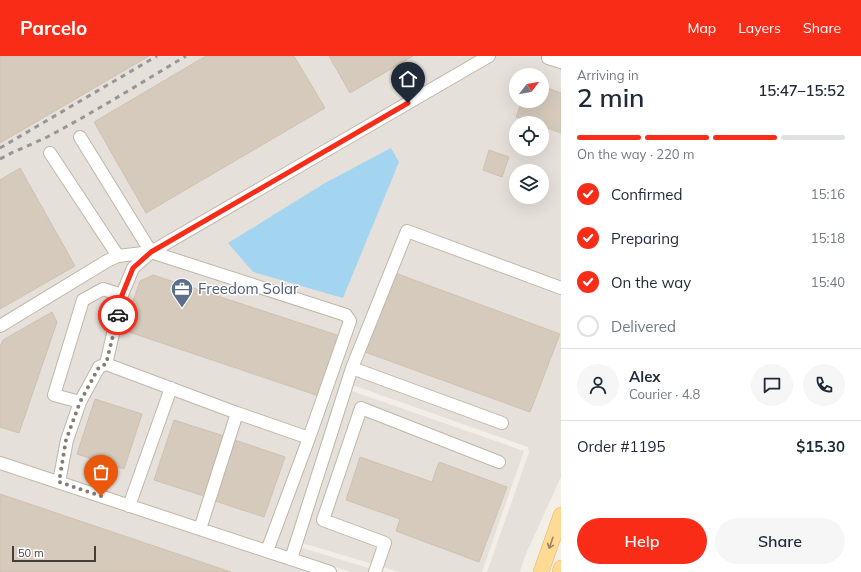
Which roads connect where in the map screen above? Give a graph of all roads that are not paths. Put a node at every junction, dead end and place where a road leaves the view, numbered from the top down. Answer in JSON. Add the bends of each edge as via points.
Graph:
{"nodes":[{"id":1,"x":489,"y":56,"type":"edge"},
{"id":2,"x":549,"y":56,"type":"edge"},
{"id":3,"x":561,"y":62,"type":"edge"},
{"id":4,"x":80,"y":137,"type":"dead end"},
{"id":5,"x":50,"y":153,"type":"dead end"},
{"id":6,"x":151,"y":252,"type":"junction"},
{"id":7,"x":118,"y":256,"type":"junction"},
{"id":8,"x":561,"y":288,"type":"edge"},
{"id":9,"x":122,"y":295,"type":"junction"},
{"id":10,"x":0,"y":326,"type":"edge"},
{"id":11,"x":106,"y":364,"type":"junction"},
{"id":12,"x":352,"y":368,"type":"junction"},
{"id":13,"x":171,"y":388,"type":"junction"},
{"id":14,"x":80,"y":402,"type":"junction"},
{"id":15,"x":237,"y":413,"type":"junction"},
{"id":16,"x":502,"y":423,"type":"dead end"},
{"id":17,"x":309,"y":438,"type":"junction"},
{"id":18,"x":499,"y":462,"type":"dead end"},
{"id":19,"x":0,"y":463,"type":"edge"},
{"id":20,"x":59,"y":482,"type":"junction"},
{"id":21,"x":129,"y":506,"type":"junction"},
{"id":22,"x":561,"y":515,"type":"edge"},
{"id":23,"x":200,"y":529,"type":"junction"},
{"id":24,"x":267,"y":551,"type":"junction"},
{"id":25,"x":291,"y":559,"type":"junction"},
{"id":26,"x":561,"y":568,"type":"edge"},
{"id":27,"x":330,"y":572,"type":"edge"},
{"id":28,"x":375,"y":572,"type":"edge"},
{"id":29,"x":541,"y":572,"type":"edge"},
{"id":30,"x":560,"y":572,"type":"edge"}],
"edges":[{"from":1,"to":6,"type":"street"},
{"from":2,"to":3,"type":"street","via":[[548,58]]},
{"from":4,"to":6,"type":"street"},
{"from":5,"to":7,"type":"street"},
{"from":6,"to":7,"type":"street"},
{"from":6,"to":9,"type":"street","via":[[133,268]]},
{"from":6,"to":17,"type":"street","via":[[346,315],[350,321]]},
{"from":7,"to":10,"type":"street"},
{"from":8,"to":12,"type":"street","via":[[407,231]]},
{"from":9,"to":11,"type":"street"},
{"from":9,"to":14,"type":"street","via":[[103,289],[83,300],[54,395]]},
{"from":11,"to":13,"type":"street"},
{"from":11,"to":14,"type":"street","via":[[99,367]]},
{"from":12,"to":16,"type":"street"},
{"from":12,"to":25,"type":"street"},
{"from":13,"to":15,"type":"street"},
{"from":13,"to":21,"type":"street"},
{"from":14,"to":20,"type":"street","via":[[66,440]]},
{"from":15,"to":17,"type":"street"},
{"from":15,"to":23,"type":"street"},
{"from":17,"to":24,"type":"street"},
{"from":18,"to":28,"type":"street","via":[[361,408],[322,520],[385,543]]},
{"from":19,"to":20,"type":"street"},
{"from":20,"to":21,"type":"street"},
{"from":21,"to":23,"type":"street"},
{"from":22,"to":29,"type":"main road","one_way":true},
{"from":23,"to":24,"type":"street"},
{"from":24,"to":25,"type":"street"},
{"from":25,"to":27,"type":"street"},
{"from":26,"to":30,"type":"main road"}]}
